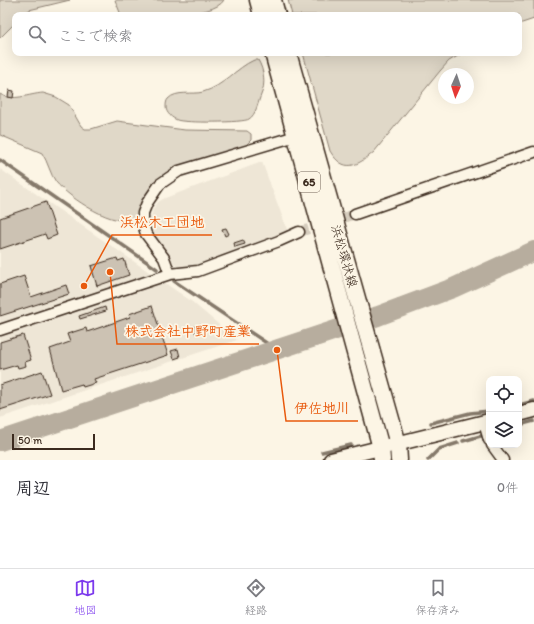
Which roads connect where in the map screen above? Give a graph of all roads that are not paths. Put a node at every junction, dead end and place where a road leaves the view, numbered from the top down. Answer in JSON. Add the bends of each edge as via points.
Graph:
{"nodes":[{"id":1,"x":258,"y":0,"type":"edge"},
{"id":2,"x":273,"y":0,"type":"edge"},
{"id":3,"x":261,"y":12,"type":"edge"},
{"id":4,"x":276,"y":12,"type":"edge"},
{"id":5,"x":274,"y":56,"type":"edge"},
{"id":6,"x":289,"y":56,"type":"edge"},
{"id":7,"x":296,"y":136,"type":"junction"},
{"id":8,"x":534,"y":152,"type":"edge"},
{"id":9,"x":355,"y":214,"type":"tunnel mouth"},
{"id":10,"x":300,"y":232,"type":"tunnel mouth"},
{"id":11,"x":170,"y":274,"type":"junction"},
{"id":12,"x":0,"y":330,"type":"edge"},
{"id":13,"x":534,"y":410,"type":"edge"},
{"id":14,"x":522,"y":413,"type":"edge"},
{"id":15,"x":486,"y":422,"type":"edge"},
{"id":16,"x":398,"y":444,"type":"junction"},
{"id":17,"x":494,"y":448,"type":"edge"},
{"id":18,"x":382,"y":454,"type":"edge"},
{"id":19,"x":331,"y":460,"type":"edge"},
{"id":20,"x":399,"y":460,"type":"edge"},
{"id":21,"x":503,"y":460,"type":"edge"}],
"edges":[{"from":1,"to":3,"type":"main road"},
{"from":2,"to":4,"type":"main road"},
{"from":5,"to":7,"type":"main road","name":"浜松環状線","number":"65"},
{"from":6,"to":16,"type":"main road","name":"浜松環状線","number":"65"},
{"from":7,"to":11,"type":"street","via":[[179,171],[160,184],[147,203],[143,224],[146,234],[164,258]]},
{"from":7,"to":18,"type":"main road","name":"浜松環状線","number":"65"},
{"from":8,"to":9,"type":"street"},
{"from":10,"to":11,"type":"street","via":[[198,271]]},
{"from":11,"to":12,"type":"street"},
{"from":13,"to":14,"type":"street"},
{"from":15,"to":16,"type":"street"},
{"from":16,"to":18,"type":"street"},
{"from":16,"to":20,"type":"main road","name":"浜松環状線","number":"65"},
{"from":17,"to":21,"type":"street"},
{"from":18,"to":19,"type":"street"}]}
